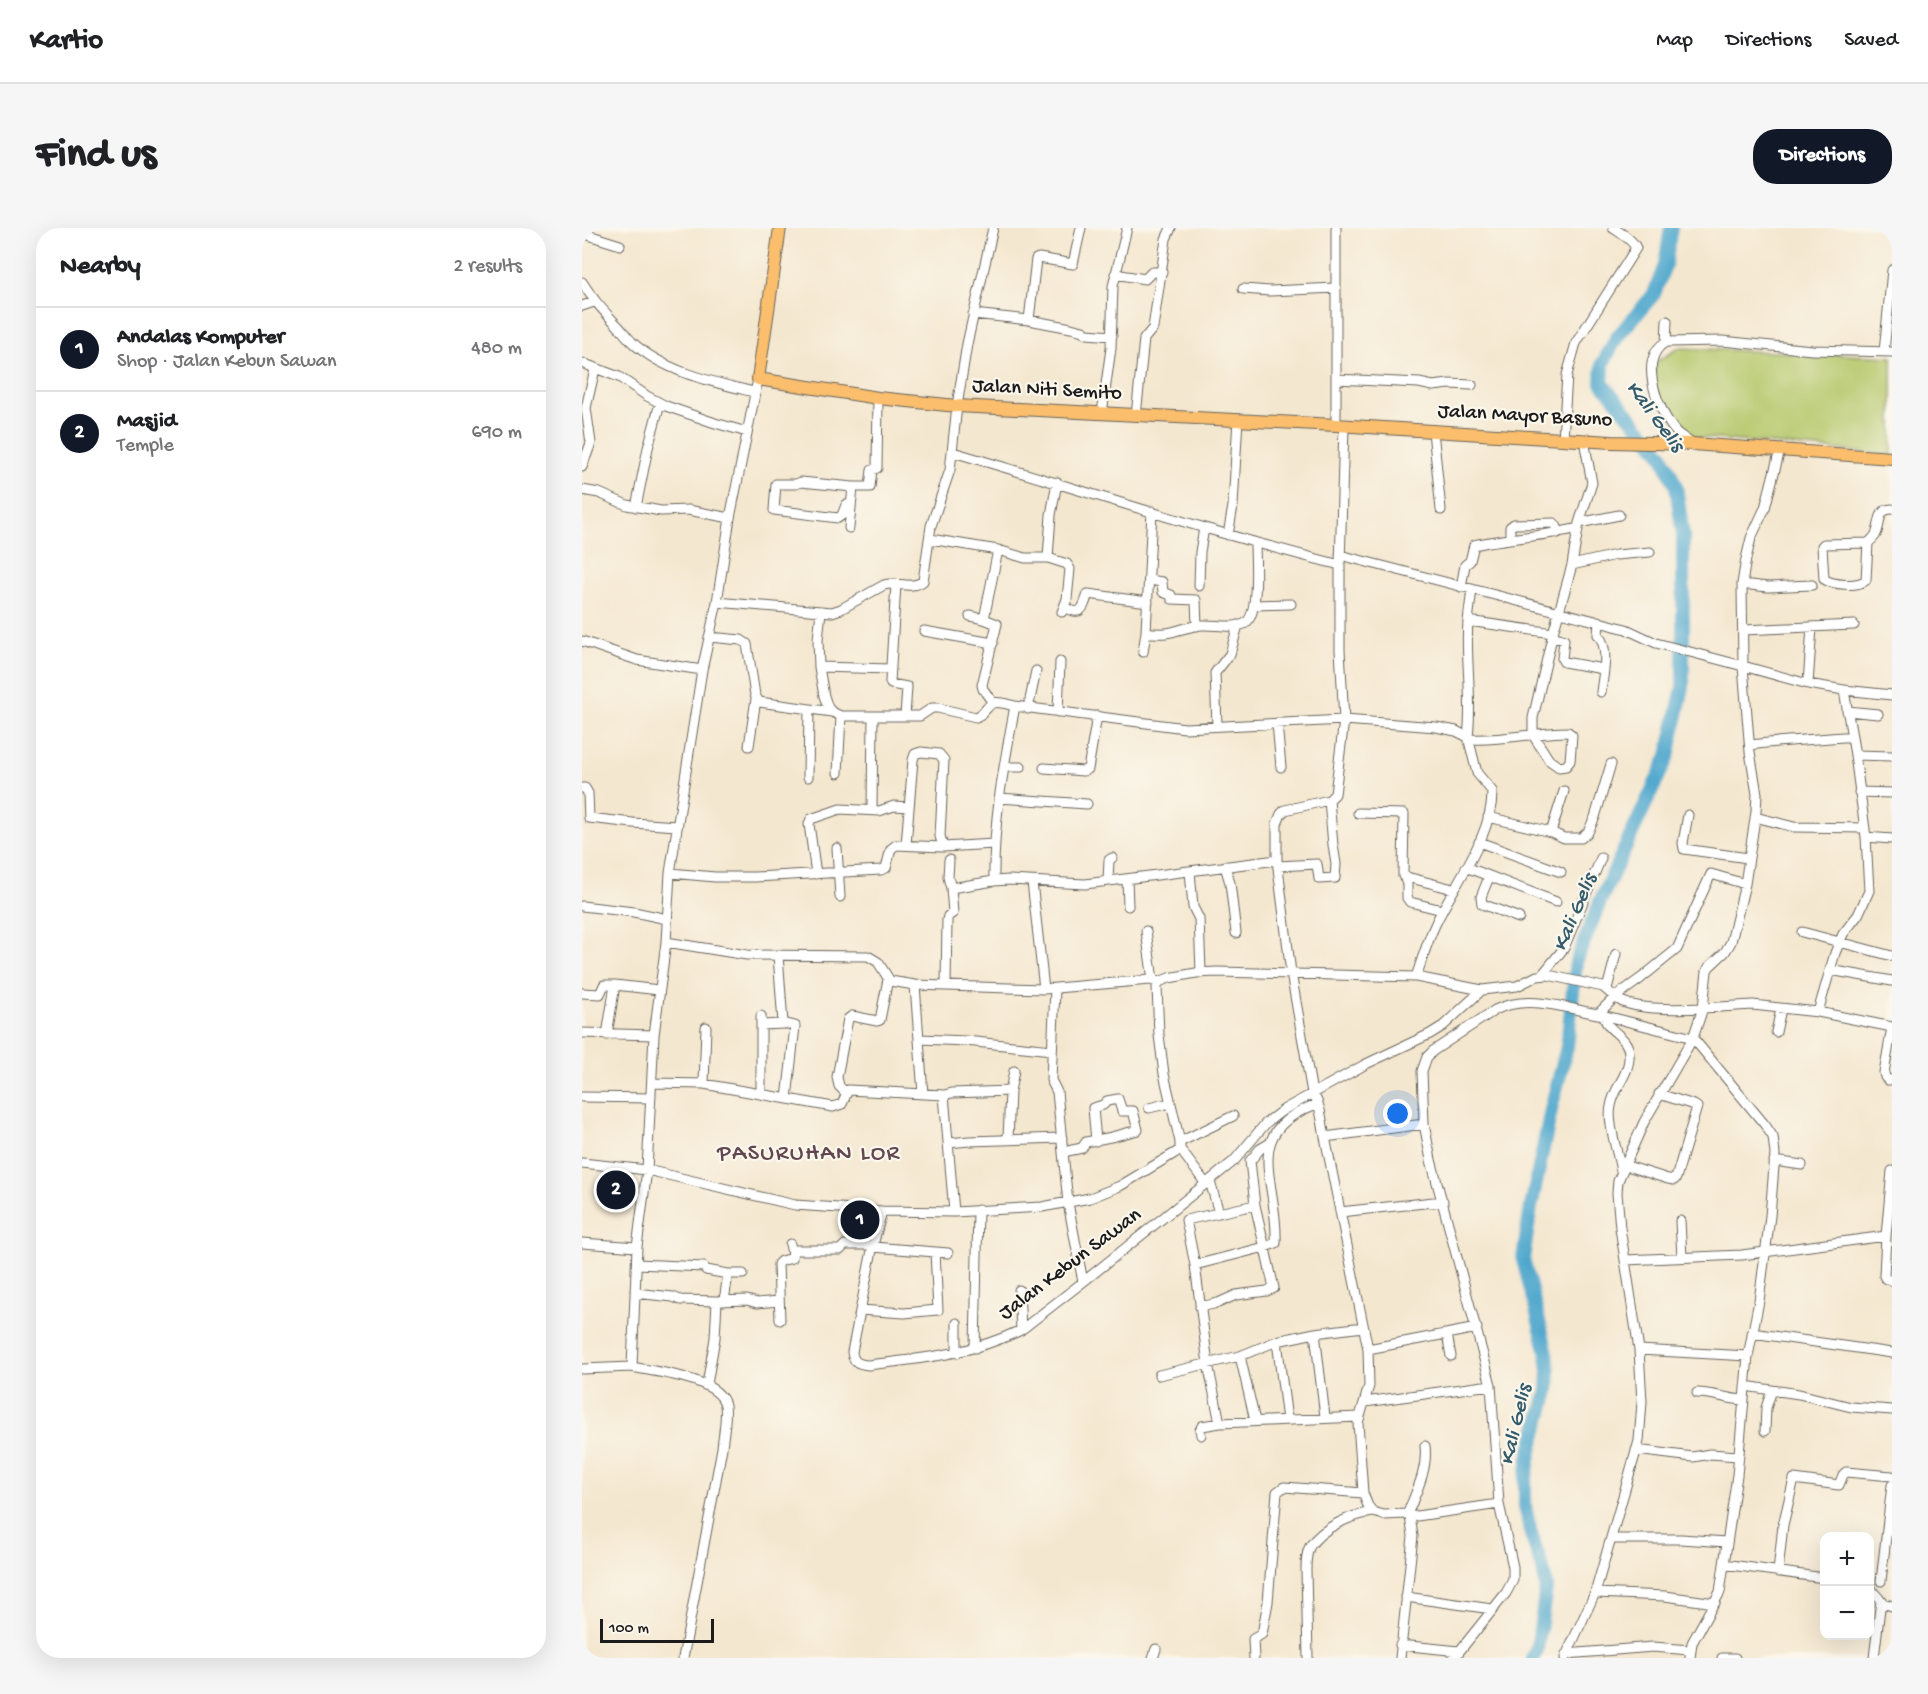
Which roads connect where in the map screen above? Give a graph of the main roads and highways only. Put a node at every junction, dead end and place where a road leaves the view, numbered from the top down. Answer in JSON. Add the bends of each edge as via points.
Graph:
{"nodes":[{"id":1,"x":780,"y":228,"type":"edge"},
{"id":2,"x":1340,"y":425,"type":"joint"},
{"id":3,"x":1892,"y":458,"type":"edge"}],
"edges":[{"from":1,"to":2,"type":"main road","name":"Jalan Niti Semito","via":[[758,379],[957,406]]},
{"from":2,"to":3,"type":"main road","name":"Jalan Mayor Basuno"}]}
